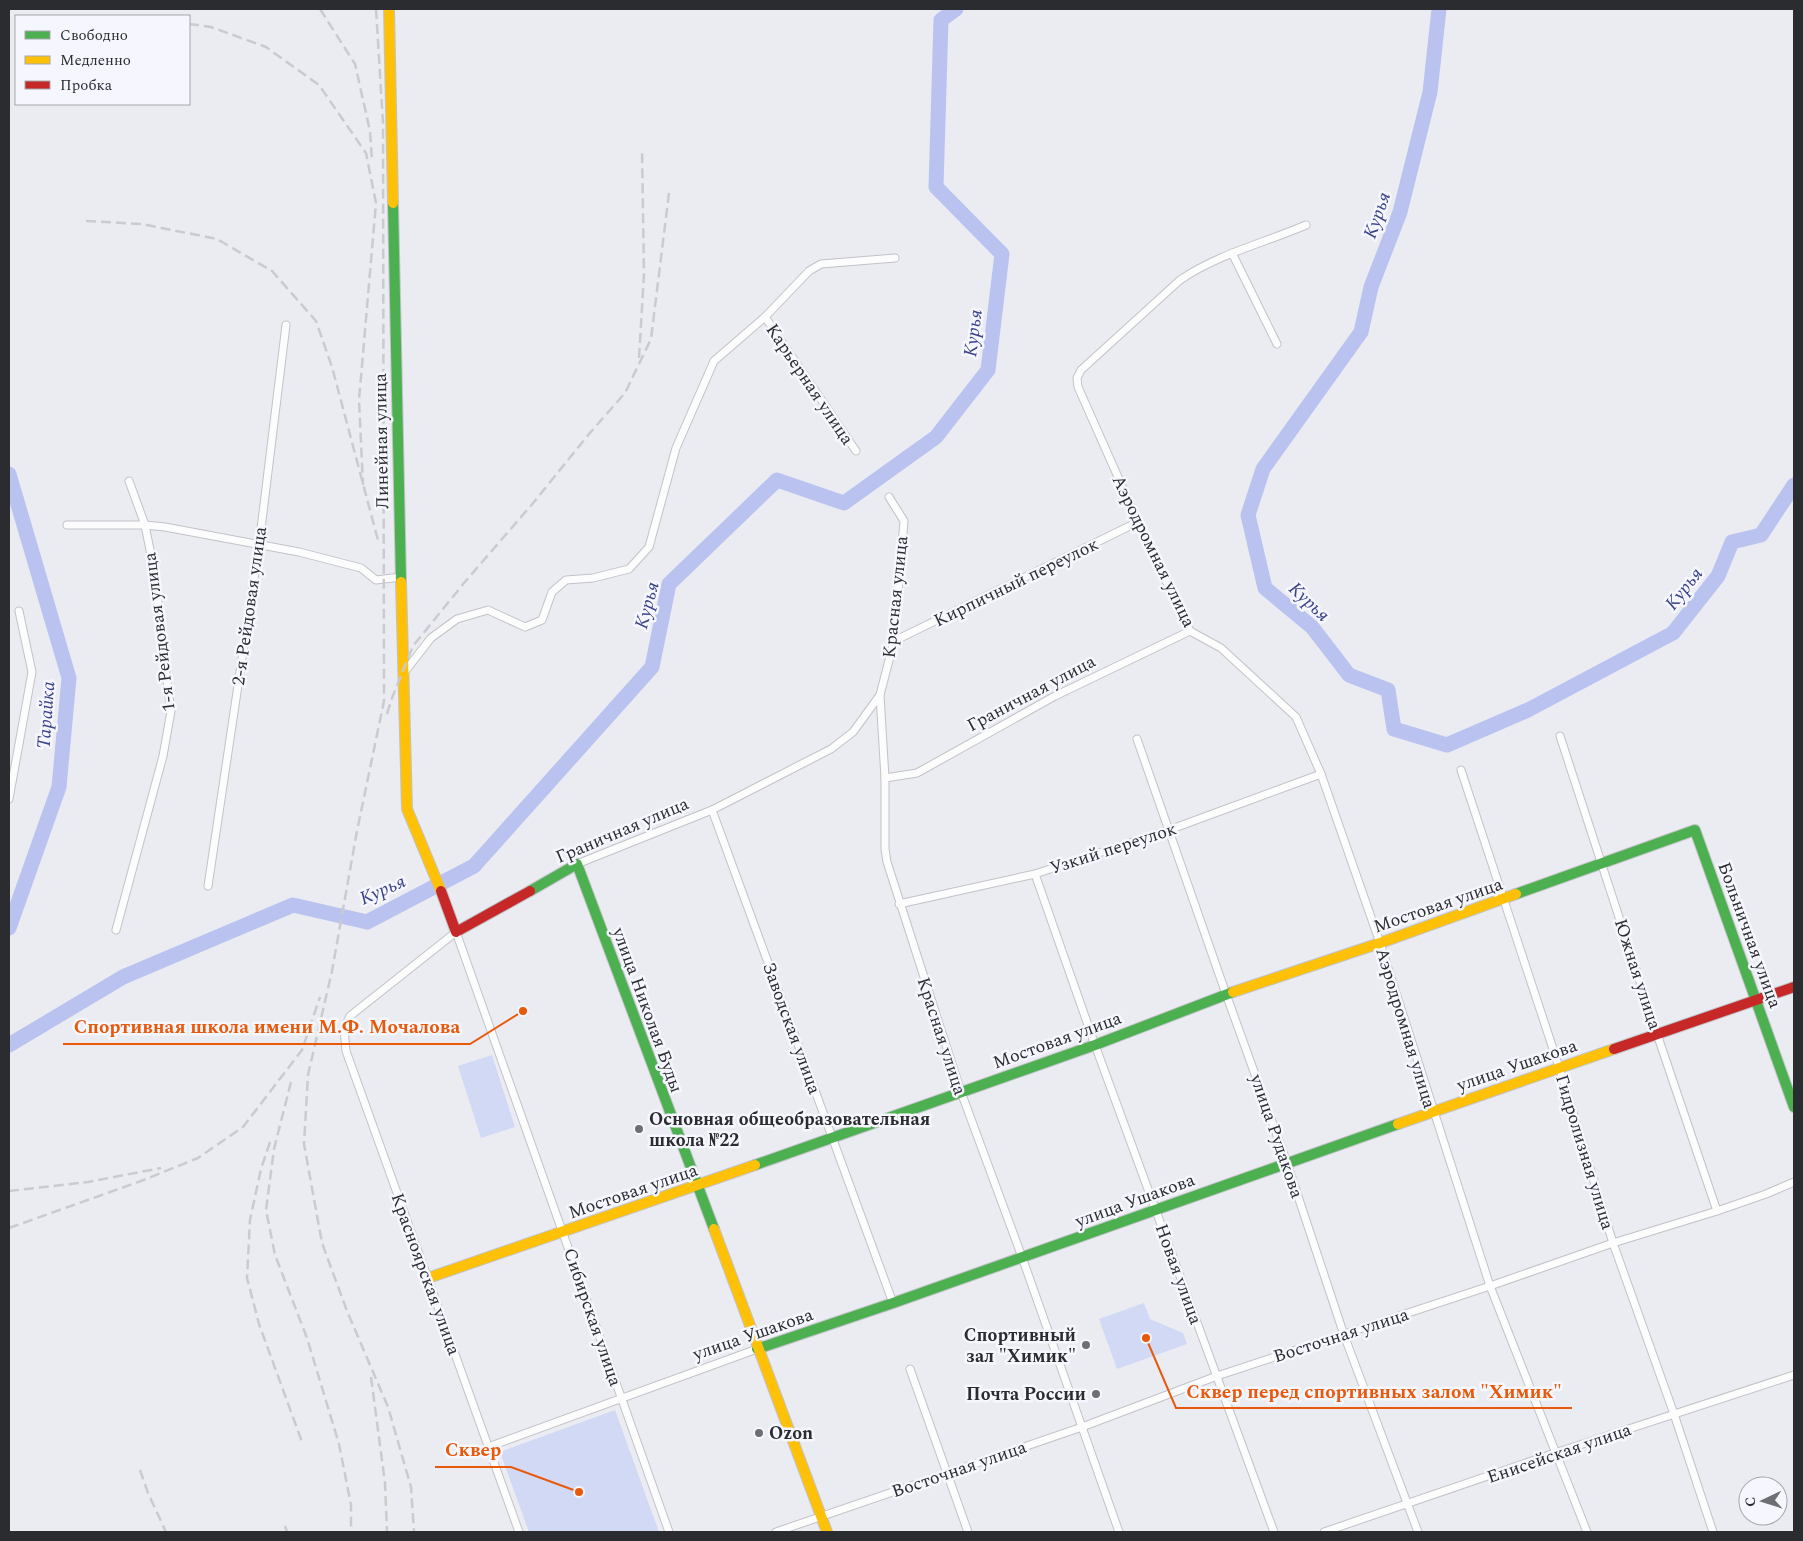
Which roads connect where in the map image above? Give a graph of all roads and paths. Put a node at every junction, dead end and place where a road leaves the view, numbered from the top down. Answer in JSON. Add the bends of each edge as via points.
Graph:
{"nodes":[{"id":1,"x":389,"y":9,"type":"edge"},
{"id":2,"x":1306,"y":225,"type":"dead end"},
{"id":3,"x":1232,"y":253,"type":"junction"},
{"id":4,"x":895,"y":258,"type":"dead end"},
{"id":5,"x":765,"y":317,"type":"junction"},
{"id":6,"x":286,"y":325,"type":"dead end"},
{"id":7,"x":1277,"y":344,"type":"dead end"},
{"id":8,"x":856,"y":451,"type":"dead end"},
{"id":9,"x":128,"y":481,"type":"dead end"},
{"id":10,"x":889,"y":498,"type":"dead end"},
{"id":11,"x":1138,"y":522,"type":"junction"},
{"id":12,"x":67,"y":524,"type":"dead end"},
{"id":13,"x":145,"y":525,"type":"junction"},
{"id":14,"x":259,"y":545,"type":"junction"},
{"id":15,"x":401,"y":578,"type":"junction"},
{"id":16,"x":19,"y":611,"type":"dead end"},
{"id":17,"x":1190,"y":631,"type":"junction"},
{"id":18,"x":894,"y":641,"type":"junction"},
{"id":19,"x":403,"y":674,"type":"junction"},
{"id":20,"x":880,"y":695,"type":"junction"},
{"id":21,"x":1560,"y":736,"type":"dead end"},
{"id":22,"x":1137,"y":739,"type":"dead end"},
{"id":23,"x":1461,"y":770,"type":"dead end"},
{"id":24,"x":1321,"y":774,"type":"junction"},
{"id":25,"x":886,"y":778,"type":"junction"},
{"id":26,"x":9,"y":799,"type":"edge"},
{"id":27,"x":712,"y":810,"type":"junction"},
{"id":28,"x":1170,"y":830,"type":"junction"},
{"id":29,"x":1695,"y":830,"type":"joint"},
{"id":30,"x":577,"y":864,"type":"junction"},
{"id":31,"x":1603,"y":864,"type":"junction"},
{"id":32,"x":1035,"y":874,"type":"junction"},
{"id":33,"x":208,"y":886,"type":"dead end"},
{"id":34,"x":1504,"y":899,"type":"junction"},
{"id":35,"x":899,"y":904,"type":"junction"},
{"id":36,"x":116,"y":930,"type":"dead end"},
{"id":37,"x":456,"y":932,"type":"junction"},
{"id":38,"x":1380,"y":943,"type":"junction"},
{"id":39,"x":1794,"y":987,"type":"edge"},
{"id":40,"x":1226,"y":994,"type":"junction"},
{"id":41,"x":1756,"y":1001,"type":"junction"},
{"id":42,"x":350,"y":1016,"type":"joint"},
{"id":43,"x":1657,"y":1034,"type":"junction"},
{"id":44,"x":1095,"y":1045,"type":"junction"},
{"id":45,"x":1559,"y":1067,"type":"junction"},
{"id":46,"x":960,"y":1092,"type":"junction"},
{"id":47,"x":1794,"y":1107,"type":"edge"},
{"id":48,"x":1432,"y":1111,"type":"junction"},
{"id":49,"x":833,"y":1138,"type":"junction"},
{"id":50,"x":1287,"y":1163,"type":"junction"},
{"id":51,"x":1794,"y":1182,"type":"edge"},
{"id":52,"x":697,"y":1186,"type":"junction"},
{"id":53,"x":1155,"y":1210,"type":"junction"},
{"id":54,"x":1718,"y":1211,"type":"junction"},
{"id":55,"x":563,"y":1232,"type":"junction"},
{"id":56,"x":1613,"y":1243,"type":"junction"},
{"id":57,"x":1022,"y":1257,"type":"junction"},
{"id":58,"x":428,"y":1278,"type":"junction"},
{"id":59,"x":1490,"y":1286,"type":"junction"},
{"id":60,"x":893,"y":1303,"type":"junction"},
{"id":61,"x":1344,"y":1335,"type":"junction"},
{"id":62,"x":757,"y":1349,"type":"junction"},
{"id":63,"x":910,"y":1369,"type":"dead end"},
{"id":64,"x":1794,"y":1375,"type":"edge"},
{"id":65,"x":1217,"y":1376,"type":"junction"},
{"id":66,"x":621,"y":1398,"type":"junction"},
{"id":67,"x":1674,"y":1414,"type":"junction"},
{"id":68,"x":1082,"y":1427,"type":"junction"},
{"id":69,"x":488,"y":1447,"type":"junction"},
{"id":70,"x":1555,"y":1453,"type":"junction"},
{"id":71,"x":947,"y":1473,"type":"junction"},
{"id":72,"x":1408,"y":1504,"type":"junction"},
{"id":73,"x":820,"y":1516,"type":"junction"},
{"id":74,"x":519,"y":1532,"type":"edge"},
{"id":75,"x":669,"y":1532,"type":"edge"},
{"id":76,"x":776,"y":1532,"type":"edge"},
{"id":77,"x":827,"y":1532,"type":"edge"},
{"id":78,"x":968,"y":1532,"type":"edge"},
{"id":79,"x":1119,"y":1532,"type":"edge"},
{"id":80,"x":1274,"y":1532,"type":"edge"},
{"id":81,"x":1324,"y":1532,"type":"edge"},
{"id":82,"x":1418,"y":1532,"type":"edge"},
{"id":83,"x":1587,"y":1532,"type":"edge"},
{"id":84,"x":1713,"y":1532,"type":"edge"}],
"edges":[{"from":1,"to":15,"type":"street","name":"Линейная улица"},
{"from":2,"to":3,"type":"street"},
{"from":3,"to":7,"type":"street"},
{"from":3,"to":11,"type":"street","name":"Аэродромная улица","via":[[1195,269],[1180,280],[1086,365],[1077,378],[1082,397]]},
{"from":4,"to":5,"type":"street","via":[[821,264],[809,271]]},
{"from":5,"to":8,"type":"street","name":"Карьерная улица"},
{"from":5,"to":19,"type":"street","via":[[714,361],[676,448],[649,547],[629,569],[593,578],[566,580],[552,592],[542,620],[525,627],[488,610],[458,619],[431,638]]},
{"from":6,"to":14,"type":"street","name":"2-я Рейдовая улица"},
{"from":9,"to":13,"type":"street","name":"1-я Рейдовая улица"},
{"from":10,"to":18,"type":"street","name":"Красная улица","via":[[904,521]]},
{"from":11,"to":17,"type":"street","name":"Аэродромная улица"},
{"from":11,"to":18,"type":"street","name":"Кирпичный переулок"},
{"from":12,"to":13,"type":"street"},
{"from":13,"to":14,"type":"street"},
{"from":13,"to":36,"type":"street","name":"1-я Рейдовая улица","via":[[156,580],[171,711],[163,756]]},
{"from":14,"to":15,"type":"street","via":[[361,568],[376,580]]},
{"from":14,"to":33,"type":"street","name":"2-я Рейдовая улица"},
{"from":15,"to":19,"type":"street","name":"Линейная улица"},
{"from":16,"to":26,"type":"street","via":[[32,672]]},
{"from":17,"to":24,"type":"street","name":"Аэродромная улица","via":[[1221,648],[1296,717]]},
{"from":17,"to":25,"type":"street","name":"Граничная улица","via":[[1055,696],[917,774]]},
{"from":18,"to":20,"type":"street","name":"Красная улица"},
{"from":19,"to":37,"type":"street","name":"Линейная улица","via":[[407,809]]},
{"from":20,"to":25,"type":"street","name":"Красная улица"},
{"from":20,"to":27,"type":"street","name":"Граничная улица","via":[[843,741]]},
{"from":21,"to":31,"type":"street","name":"Южная улица"},
{"from":22,"to":28,"type":"street","name":"улица Рудакова"},
{"from":23,"to":34,"type":"street","name":"Гидролизная улица"},
{"from":24,"to":28,"type":"street","name":"Узкий переулок"},
{"from":24,"to":38,"type":"street","name":"Аэродромная улица"},
{"from":25,"to":35,"type":"street","name":"Красная улица","via":[[885,849]]},
{"from":27,"to":30,"type":"street","name":"Граничная улица"},
{"from":27,"to":49,"type":"street","name":"Заводская улица"},
{"from":28,"to":32,"type":"street","name":"Узкий переулок"},
{"from":28,"to":40,"type":"street","name":"улица Рудакова"},
{"from":29,"to":31,"type":"street","name":"Мостовая улица"},
{"from":29,"to":41,"type":"street","name":"Больничная улица"},
{"from":30,"to":37,"type":"street","name":"Граничная улица"},
{"from":30,"to":52,"type":"street","name":"улица Николая Буды"},
{"from":31,"to":34,"type":"street","name":"Мостовая улица"},
{"from":31,"to":43,"type":"street","name":"Южная улица"},
{"from":32,"to":35,"type":"street","name":"Узкий переулок"},
{"from":32,"to":44,"type":"street","name":"Новая улица"},
{"from":34,"to":38,"type":"street","name":"Мостовая улица"},
{"from":34,"to":45,"type":"street","name":"Гидролизная улица"},
{"from":35,"to":46,"type":"street","name":"Красная улица"},
{"from":37,"to":42,"type":"street","name":"Граничная улица"},
{"from":37,"to":55,"type":"street","name":"Сибирская улица"},
{"from":38,"to":40,"type":"street","name":"Мостовая улица"},
{"from":38,"to":48,"type":"street","name":"Аэродромная улица"},
{"from":39,"to":41,"type":"street","name":"улица Ушакова"},
{"from":40,"to":44,"type":"street","name":"Мостовая улица"},
{"from":40,"to":50,"type":"street","name":"улица Рудакова"},
{"from":41,"to":43,"type":"street","name":"улица Ушакова"},
{"from":41,"to":47,"type":"street","name":"Больничная улица"},
{"from":42,"to":58,"type":"street","name":"Красноярская улица","via":[[344,1029],[346,1051]]},
{"from":43,"to":45,"type":"street","name":"улица Ушакова"},
{"from":43,"to":54,"type":"street","name":"Южная улица"},
{"from":44,"to":46,"type":"street","name":"Мостовая улица"},
{"from":44,"to":53,"type":"street","name":"Новая улица"},
{"from":45,"to":48,"type":"street","name":"улица Ушакова"},
{"from":45,"to":56,"type":"street","name":"Гидролизная улица"},
{"from":46,"to":49,"type":"street","name":"Мостовая улица"},
{"from":46,"to":57,"type":"street","name":"Красная улица"},
{"from":48,"to":50,"type":"street","name":"улица Ушакова"},
{"from":48,"to":59,"type":"street","name":"Аэродромная улица"},
{"from":49,"to":52,"type":"street","name":"Мостовая улица"},
{"from":49,"to":60,"type":"street","name":"Заводская улица"},
{"from":50,"to":53,"type":"street","name":"улица Ушакова"},
{"from":50,"to":61,"type":"street","name":"улица Рудакова"},
{"from":51,"to":54,"type":"street","name":"Восточная улица"},
{"from":52,"to":55,"type":"street","name":"Мостовая улица"},
{"from":52,"to":62,"type":"street","name":"улица Николая Буды"},
{"from":53,"to":57,"type":"street","name":"улица Ушакова"},
{"from":53,"to":65,"type":"street","name":"Новая улица"},
{"from":54,"to":56,"type":"street","name":"Восточная улица"},
{"from":55,"to":58,"type":"street","name":"Мостовая улица"},
{"from":55,"to":66,"type":"street","name":"Сибирская улица"},
{"from":56,"to":59,"type":"street","name":"Восточная улица"},
{"from":56,"to":67,"type":"street","name":"Гидролизная улица"},
{"from":57,"to":60,"type":"street","name":"улица Ушакова"},
{"from":57,"to":68,"type":"street","name":"Красная улица"},
{"from":58,"to":69,"type":"street","name":"Красноярская улица"},
{"from":59,"to":61,"type":"street","name":"Восточная улица"},
{"from":59,"to":70,"type":"street","name":"Аэродромная улица"},
{"from":60,"to":62,"type":"street","name":"улица Ушакова"},
{"from":61,"to":65,"type":"street","name":"Восточная улица"},
{"from":61,"to":72,"type":"street","name":"улица Рудакова"},
{"from":62,"to":66,"type":"street","name":"улица Ушакова"},
{"from":62,"to":73,"type":"street","name":"улица Николая Буды"},
{"from":63,"to":71,"type":"street"},
{"from":64,"to":67,"type":"street","name":"Енисейская улица"},
{"from":65,"to":68,"type":"street","name":"Восточная улица"},
{"from":65,"to":80,"type":"street","name":"Новая улица"},
{"from":66,"to":69,"type":"street","name":"улица Ушакова"},
{"from":66,"to":75,"type":"street","name":"Сибирская улица"},
{"from":67,"to":70,"type":"street","name":"Енисейская улица"},
{"from":67,"to":84,"type":"street","name":"Гидролизная улица"},
{"from":68,"to":71,"type":"street","name":"Восточная улица"},
{"from":68,"to":79,"type":"street","name":"Красная улица"},
{"from":69,"to":74,"type":"street","name":"Красноярская улица"},
{"from":70,"to":72,"type":"street","name":"Енисейская улица"},
{"from":70,"to":83,"type":"street","name":"Аэродромная улица"},
{"from":71,"to":73,"type":"street","name":"Восточная улица"},
{"from":71,"to":78,"type":"street"},
{"from":72,"to":81,"type":"street","name":"Енисейская улица"},
{"from":72,"to":82,"type":"street","name":"улица Рудакова"},
{"from":73,"to":76,"type":"street","name":"Восточная улица"},
{"from":73,"to":77,"type":"street","name":"улица Николая Буды"}]}
